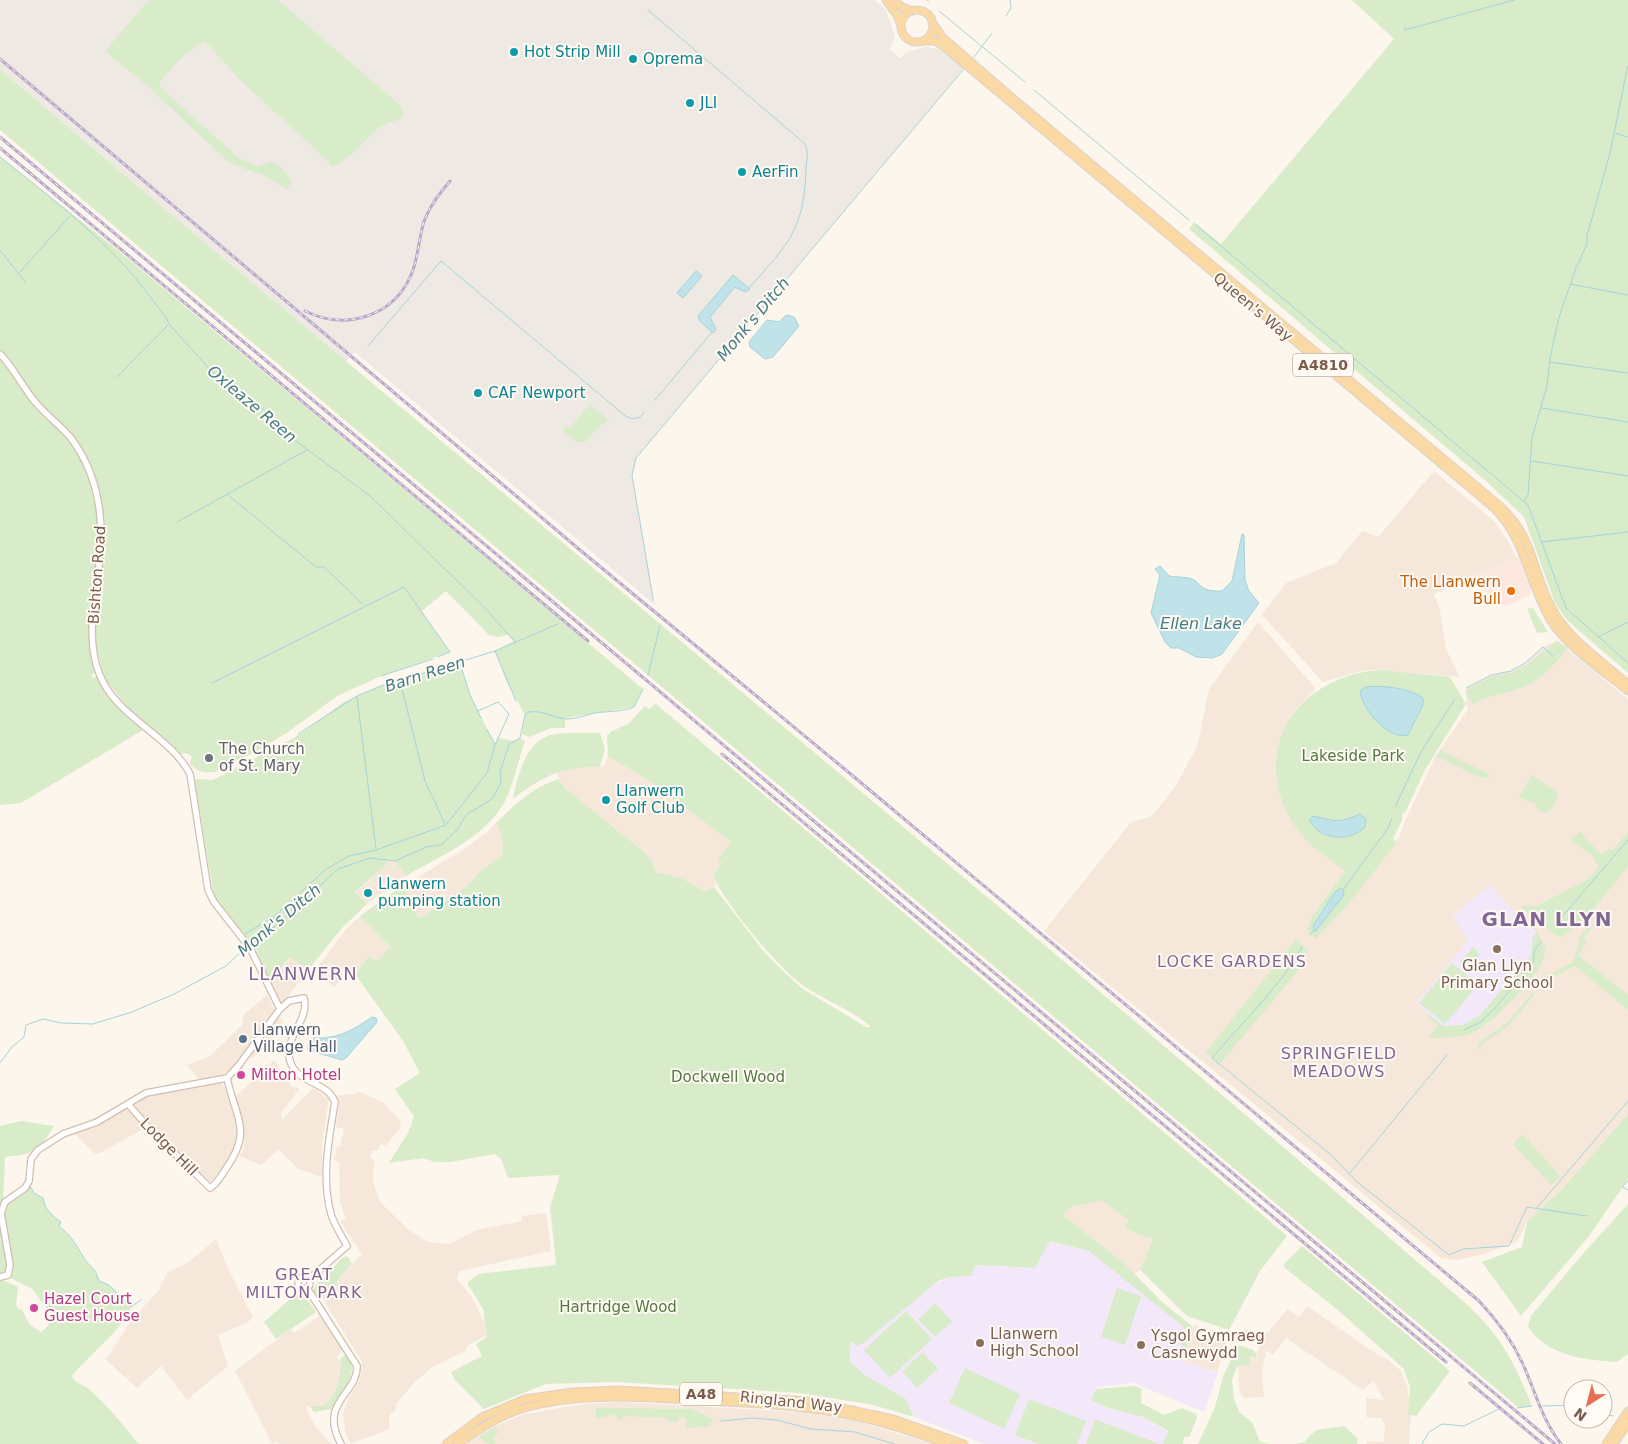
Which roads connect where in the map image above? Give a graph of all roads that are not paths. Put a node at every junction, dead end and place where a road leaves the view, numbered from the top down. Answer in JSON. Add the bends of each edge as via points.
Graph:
{"nodes":[{"id":1,"x":886,"y":0,"type":"edge"},
{"id":2,"x":894,"y":0,"type":"edge"},
{"id":3,"x":912,"y":11,"type":"junction"},
{"id":4,"x":932,"y":22,"type":"junction"},
{"id":5,"x":901,"y":25,"type":"junction"},
{"id":6,"x":923,"y":41,"type":"junction"},
{"id":7,"x":0,"y":354,"type":"edge"},
{"id":8,"x":1628,"y":684,"type":"edge"},
{"id":9,"x":1628,"y":691,"type":"edge"},
{"id":10,"x":280,"y":1009,"type":"junction"},
{"id":11,"x":226,"y":1078,"type":"junction"},
{"id":12,"x":128,"y":1104,"type":"junction"},
{"id":13,"x":0,"y":1277,"type":"edge"},
{"id":14,"x":309,"y":1279,"type":"junction"},
{"id":15,"x":308,"y":1288,"type":"junction"},
{"id":16,"x":1628,"y":1411,"type":"edge"},
{"id":17,"x":1628,"y":1423,"type":"edge"},
{"id":18,"x":341,"y":1444,"type":"edge"},
{"id":19,"x":446,"y":1444,"type":"edge"},
{"id":20,"x":458,"y":1444,"type":"edge"},
{"id":21,"x":946,"y":1444,"type":"edge"},
{"id":22,"x":964,"y":1444,"type":"edge"},
{"id":23,"x":1606,"y":1444,"type":"edge"},
{"id":24,"x":1614,"y":1444,"type":"edge"}],
"edges":[{"from":1,"to":5,"type":"main road","name":"Queen's Way","number":"A4810"},
{"from":2,"to":3,"type":"main road","name":"Queen's Way","number":"A4810"},
{"from":3,"to":4,"type":"main road","name":"Queen's Way","number":"A4810","via":[[924,12]]},
{"from":3,"to":5,"type":"main road","via":[[903,17]]},
{"from":4,"to":6,"type":"main road","via":[[932,31]]},
{"from":4,"to":8,"type":"main road","name":"Queen's Way","number":"A4810","via":[[943,38],[1001,88],[1501,507],[1518,524],[1526,538],[1545,594],[1562,625]]},
{"from":5,"to":6,"type":"main road","name":"Queen's Way","number":"A4810","via":[[906,38]]},
{"from":6,"to":9,"type":"main road","name":"Queen's Way","number":"A4810","via":[[942,44],[1494,508],[1516,534],[1538,596],[1553,623],[1573,645]]},
{"from":7,"to":10,"type":"street","name":"Bishton Road","via":[[34,402],[70,438],[92,475],[100,503],[102,535],[92,618],[99,674],[123,706],[182,759],[190,774],[208,890],[250,948]]},
{"from":10,"to":11,"type":"street"},
{"from":10,"to":14,"type":"street","via":[[289,1001],[304,998],[305,1011],[292,1036],[289,1058],[300,1075],[326,1090],[334,1102],[329,1133],[327,1194],[332,1218],[347,1246]]},
{"from":11,"to":12,"type":"street","via":[[146,1093]]},
{"from":11,"to":12,"type":"street","name":"Lodge Hill","via":[[241,1138],[231,1161],[210,1188]]},
{"from":12,"to":13,"type":"street","via":[[97,1122],[63,1134],[34,1155],[30,1162],[29,1181],[25,1188],[5,1202],[1,1213],[10,1265],[8,1275]]},
{"from":14,"to":15,"type":"street"},
{"from":14,"to":15,"type":"street","via":[[304,1276],[298,1281],[299,1288]]},
{"from":15,"to":18,"type":"street","via":[[357,1366],[334,1412],[336,1433]]},
{"from":16,"to":23,"type":"main road"},
{"from":17,"to":24,"type":"main road"},
{"from":19,"to":22,"type":"main road","name":"Ringland Way","number":"A48","via":[[482,1417],[525,1399],[618,1390],[809,1401],[893,1418]]},
{"from":20,"to":21,"type":"main road","name":"Ringland Way","number":"A48","via":[[484,1426],[527,1408],[572,1400],[622,1397],[745,1403],[834,1412],[890,1425]]}]}
